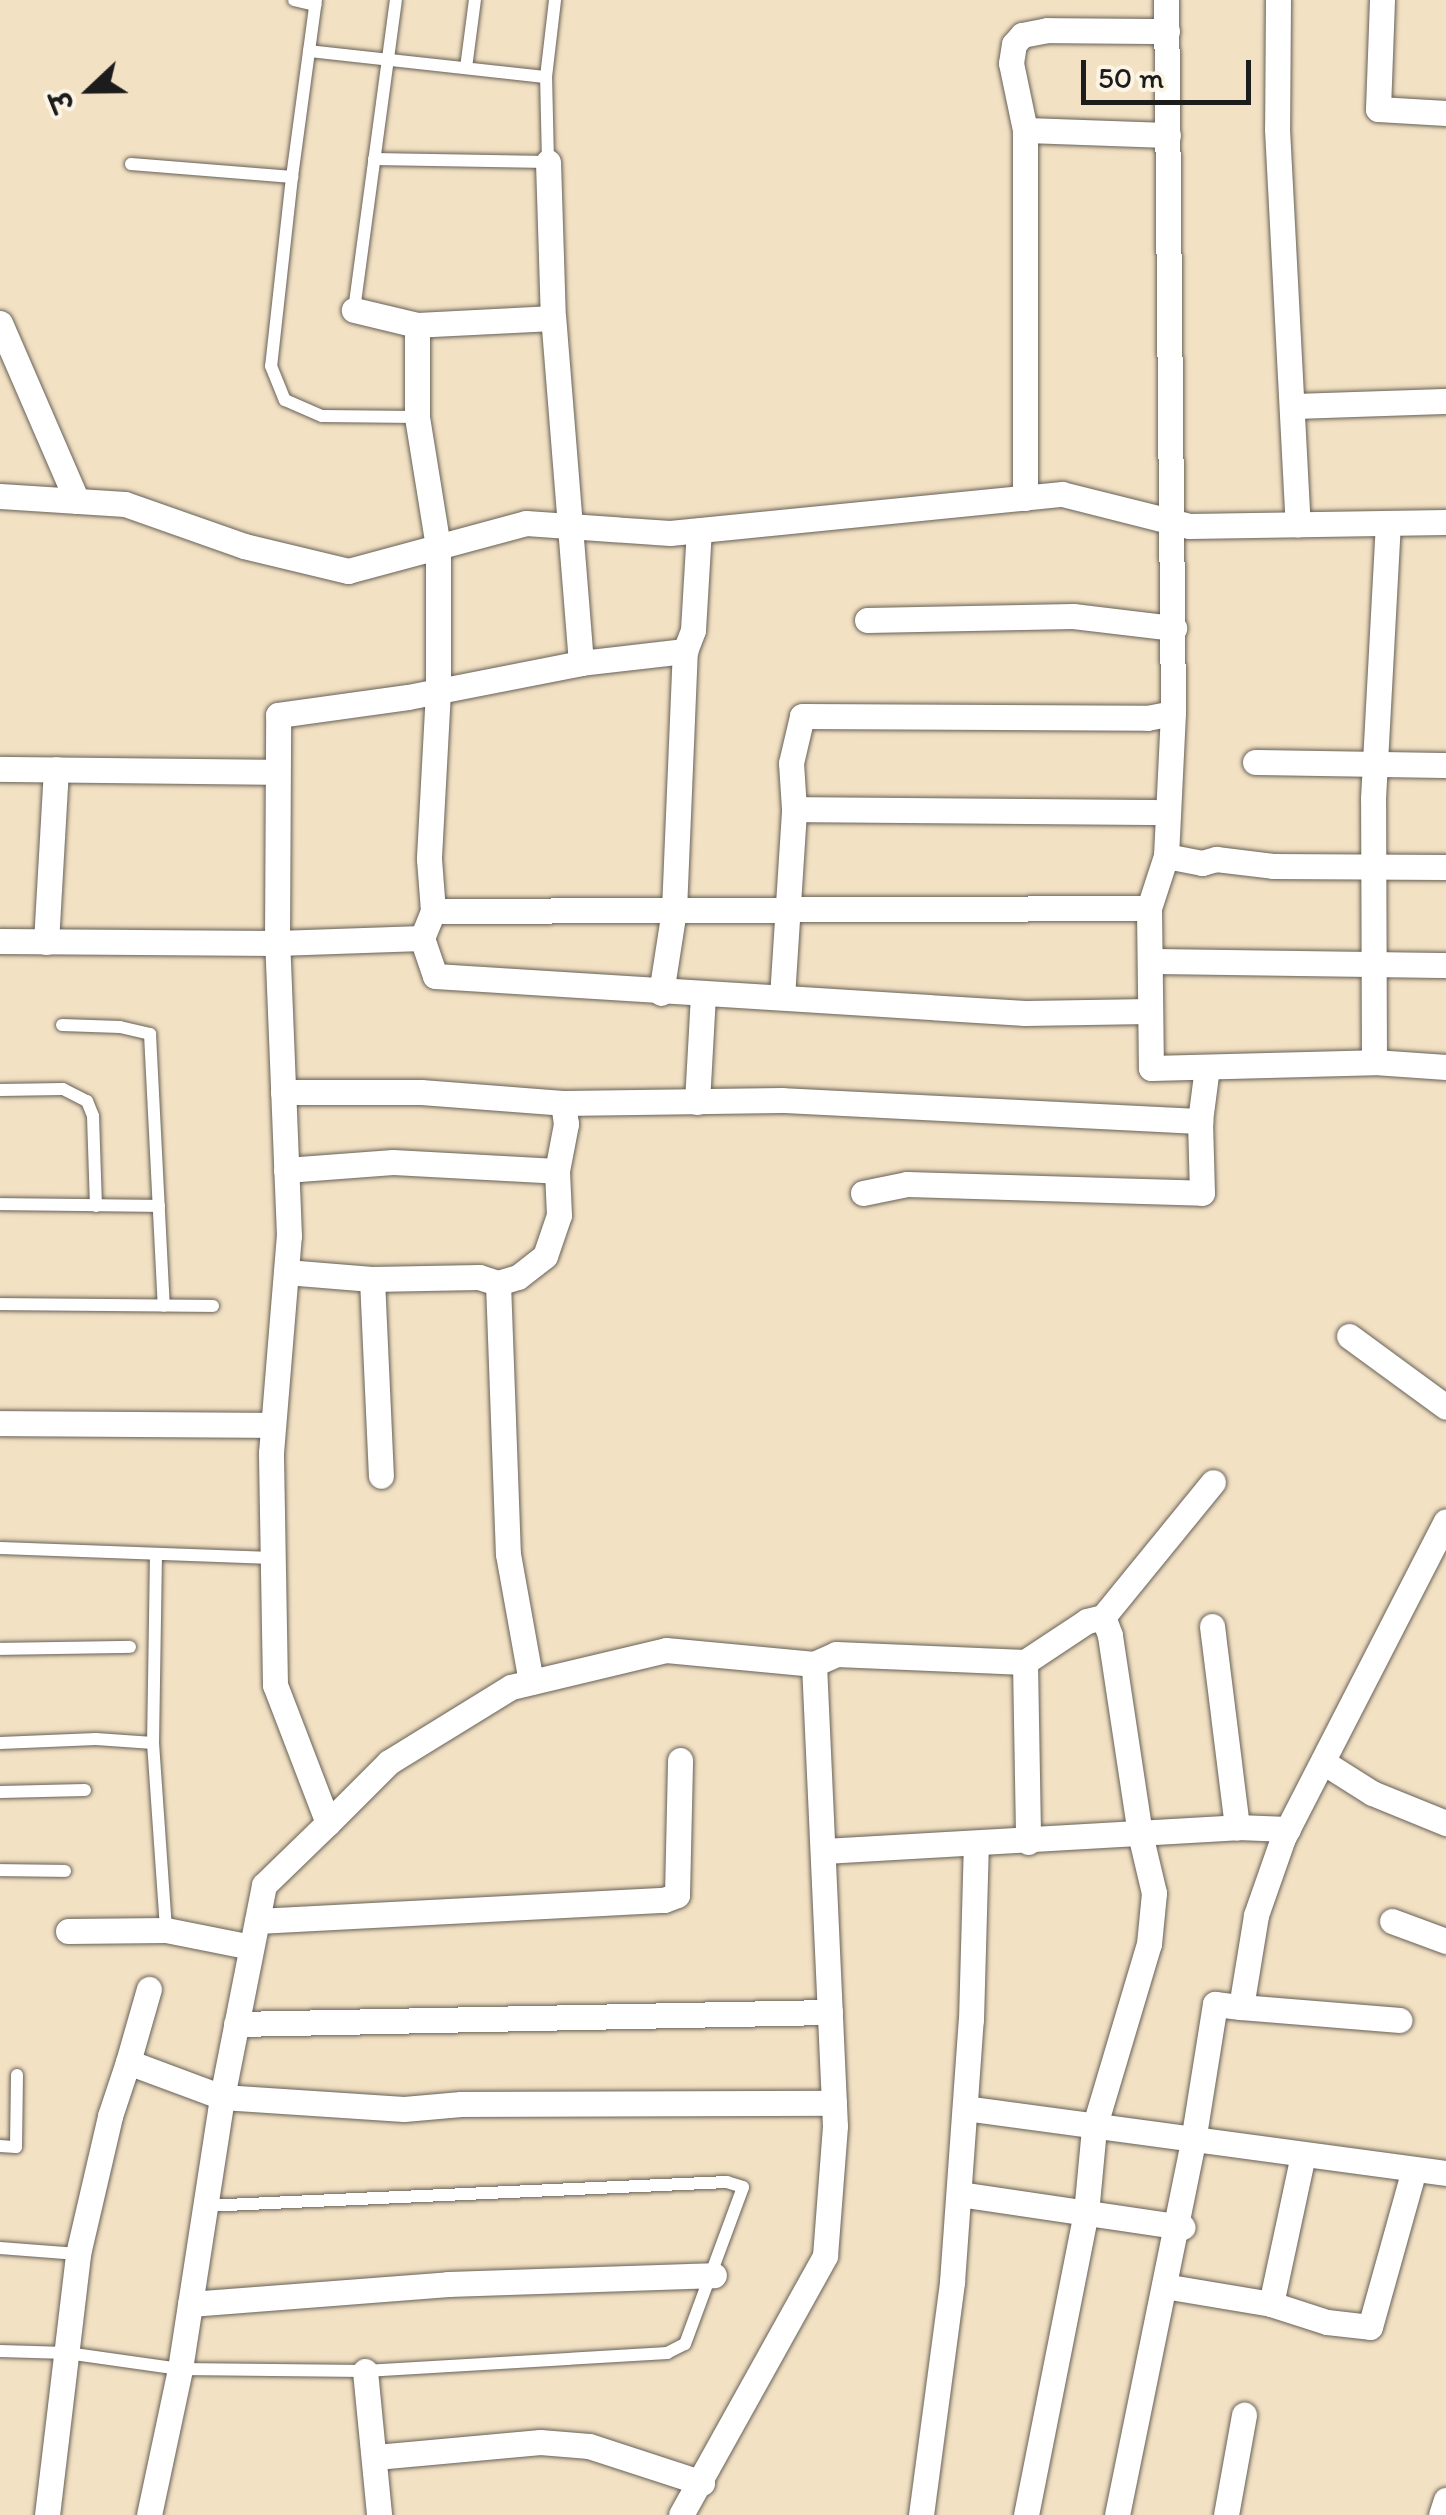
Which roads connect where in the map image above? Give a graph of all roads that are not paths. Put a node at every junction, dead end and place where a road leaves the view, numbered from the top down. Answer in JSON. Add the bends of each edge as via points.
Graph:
{"nodes":[{"id":1,"x":294,"y":0,"type":"edge"},
{"id":2,"x":396,"y":0,"type":"edge"},
{"id":3,"x":474,"y":0,"type":"edge"},
{"id":4,"x":555,"y":0,"type":"edge"},
{"id":5,"x":1166,"y":0,"type":"edge"},
{"id":6,"x":1278,"y":0,"type":"edge"},
{"id":7,"x":1382,"y":0,"type":"edge"},
{"id":8,"x":315,"y":2,"type":"edge"},
{"id":9,"x":1167,"y":31,"type":"junction"},
{"id":10,"x":309,"y":51,"type":"junction"},
{"id":11,"x":388,"y":60,"type":"junction"},
{"id":12,"x":466,"y":68,"type":"junction"},
{"id":13,"x":546,"y":77,"type":"junction"},
{"id":14,"x":1446,"y":114,"type":"edge"},
{"id":15,"x":1025,"y":130,"type":"junction"},
{"id":16,"x":1168,"y":135,"type":"junction"},
{"id":17,"x":374,"y":159,"type":"junction"},
{"id":18,"x":548,"y":162,"type":"junction"},
{"id":19,"x":131,"y":164,"type":"dead end"},
{"id":20,"x":292,"y":177,"type":"junction"},
{"id":21,"x":354,"y":310,"type":"joint"},
{"id":22,"x":553,"y":318,"type":"junction"},
{"id":23,"x":0,"y":323,"type":"edge"},
{"id":24,"x":417,"y":325,"type":"junction"},
{"id":25,"x":1446,"y":402,"type":"edge"},
{"id":26,"x":1292,"y":406,"type":"junction"},
{"id":27,"x":417,"y":417,"type":"junction"},
{"id":28,"x":0,"y":496,"type":"edge"},
{"id":29,"x":1025,"y":498,"type":"junction"},
{"id":30,"x":77,"y":500,"type":"junction"},
{"id":31,"x":1170,"y":521,"type":"junction"},
{"id":32,"x":1446,"y":522,"type":"edge"},
{"id":33,"x":1388,"y":523,"type":"junction"},
{"id":34,"x":1298,"y":524,"type":"junction"},
{"id":35,"x":570,"y":526,"type":"junction"},
{"id":36,"x":699,"y":530,"type":"junction"},
{"id":37,"x":438,"y":547,"type":"junction"},
{"id":38,"x":867,"y":620,"type":"dead end"},
{"id":39,"x":1174,"y":628,"type":"junction"},
{"id":40,"x":685,"y":651,"type":"junction"},
{"id":41,"x":581,"y":663,"type":"junction"},
{"id":42,"x":438,"y":691,"type":"junction"},
{"id":43,"x":1172,"y":714,"type":"junction"},
{"id":44,"x":1255,"y":762,"type":"dead end"},
{"id":45,"x":1375,"y":763,"type":"junction"},
{"id":46,"x":1446,"y":765,"type":"edge"},
{"id":47,"x":0,"y":769,"type":"edge"},
{"id":48,"x":56,"y":769,"type":"junction"},
{"id":49,"x":278,"y":772,"type":"junction"},
{"id":50,"x":794,"y":809,"type":"junction"},
{"id":51,"x":1168,"y":812,"type":"junction"},
{"id":52,"x":1166,"y":856,"type":"junction"},
{"id":53,"x":1373,"y":866,"type":"junction"},
{"id":54,"x":1446,"y":866,"type":"edge"},
{"id":55,"x":1149,"y":908,"type":"junction"},
{"id":56,"x":674,"y":910,"type":"junction"},
{"id":57,"x":790,"y":910,"type":"junction"},
{"id":58,"x":433,"y":911,"type":"junction"},
{"id":59,"x":422,"y":938,"type":"junction"},
{"id":60,"x":0,"y":942,"type":"edge"},
{"id":61,"x":46,"y":942,"type":"junction"},
{"id":62,"x":277,"y":943,"type":"junction"},
{"id":63,"x":1150,"y":961,"type":"junction"},
{"id":64,"x":1374,"y":964,"type":"junction"},
{"id":65,"x":1446,"y":966,"type":"edge"},
{"id":66,"x":661,"y":993,"type":"junction"},
{"id":67,"x":702,"y":994,"type":"junction"},
{"id":68,"x":782,"y":997,"type":"junction"},
{"id":69,"x":1150,"y":1011,"type":"junction"},
{"id":70,"x":62,"y":1025,"type":"dead end"},
{"id":71,"x":1374,"y":1062,"type":"junction"},
{"id":72,"x":1207,"y":1067,"type":"junction"},
{"id":73,"x":1446,"y":1067,"type":"edge"},
{"id":74,"x":0,"y":1090,"type":"edge"},
{"id":75,"x":284,"y":1092,"type":"junction"},
{"id":76,"x":697,"y":1102,"type":"junction"},
{"id":77,"x":563,"y":1104,"type":"junction"},
{"id":78,"x":1200,"y":1121,"type":"junction"},
{"id":79,"x":286,"y":1170,"type":"junction"},
{"id":80,"x":557,"y":1171,"type":"junction"},
{"id":81,"x":863,"y":1192,"type":"dead end"},
{"id":82,"x":0,"y":1204,"type":"edge"},
{"id":83,"x":96,"y":1206,"type":"junction"},
{"id":84,"x":159,"y":1206,"type":"junction"},
{"id":85,"x":286,"y":1272,"type":"junction"},
{"id":86,"x":372,"y":1279,"type":"junction"},
{"id":87,"x":498,"y":1283,"type":"junction"},
{"id":88,"x":0,"y":1304,"type":"edge"},
{"id":89,"x":164,"y":1306,"type":"junction"},
{"id":90,"x":213,"y":1306,"type":"dead end"},
{"id":91,"x":1350,"y":1336,"type":"dead end"},
{"id":92,"x":1446,"y":1408,"type":"edge"},
{"id":93,"x":0,"y":1423,"type":"edge"},
{"id":94,"x":274,"y":1425,"type":"junction"},
{"id":95,"x":381,"y":1476,"type":"dead end"},
{"id":96,"x":1213,"y":1482,"type":"dead end"},
{"id":97,"x":1446,"y":1521,"type":"edge"},
{"id":98,"x":0,"y":1548,"type":"edge"},
{"id":99,"x":156,"y":1554,"type":"junction"},
{"id":100,"x":273,"y":1558,"type":"junction"},
{"id":101,"x":1103,"y":1616,"type":"junction"},
{"id":102,"x":1212,"y":1626,"type":"dead end"},
{"id":103,"x":130,"y":1647,"type":"dead end"},
{"id":104,"x":0,"y":1649,"type":"edge"},
{"id":105,"x":1025,"y":1662,"type":"junction"},
{"id":106,"x":814,"y":1664,"type":"junction"},
{"id":107,"x":531,"y":1682,"type":"junction"},
{"id":108,"x":0,"y":1743,"type":"edge"},
{"id":109,"x":152,"y":1743,"type":"junction"},
{"id":110,"x":680,"y":1760,"type":"dead end"},
{"id":111,"x":1323,"y":1762,"type":"junction"},
{"id":112,"x":86,"y":1790,"type":"dead end"},
{"id":113,"x":0,"y":1792,"type":"edge"},
{"id":114,"x":328,"y":1822,"type":"junction"},
{"id":115,"x":1446,"y":1822,"type":"edge"},
{"id":116,"x":1237,"y":1827,"type":"junction"},
{"id":117,"x":1288,"y":1829,"type":"junction"},
{"id":118,"x":1140,"y":1834,"type":"junction"},
{"id":119,"x":1028,"y":1842,"type":"junction"},
{"id":120,"x":976,"y":1846,"type":"junction"},
{"id":121,"x":824,"y":1851,"type":"junction"},
{"id":122,"x":0,"y":1870,"type":"edge"},
{"id":123,"x":66,"y":1871,"type":"dead end"},
{"id":124,"x":1392,"y":1921,"type":"dead end"},
{"id":125,"x":68,"y":1930,"type":"dead end"},
{"id":126,"x":166,"y":1930,"type":"junction"},
{"id":127,"x":254,"y":1934,"type":"junction"},
{"id":128,"x":1446,"y":1941,"type":"edge"},
{"id":129,"x":149,"y":1989,"type":"dead end"},
{"id":130,"x":1241,"y":2007,"type":"junction"},
{"id":131,"x":830,"y":2012,"type":"junction"},
{"id":132,"x":1399,"y":2020,"type":"dead end"},
{"id":133,"x":236,"y":2024,"type":"junction"},
{"id":134,"x":128,"y":2062,"type":"junction"},
{"id":135,"x":17,"y":2075,"type":"dead end"},
{"id":136,"x":222,"y":2097,"type":"junction"},
{"id":137,"x":834,"y":2103,"type":"junction"},
{"id":138,"x":965,"y":2108,"type":"junction"},
{"id":139,"x":1094,"y":2128,"type":"junction"},
{"id":140,"x":1194,"y":2141,"type":"junction"},
{"id":141,"x":0,"y":2146,"type":"edge"},
{"id":142,"x":1303,"y":2155,"type":"junction"},
{"id":143,"x":1414,"y":2169,"type":"junction"},
{"id":144,"x":1446,"y":2173,"type":"edge"},
{"id":145,"x":958,"y":2194,"type":"junction"},
{"id":146,"x":205,"y":2206,"type":"junction"},
{"id":147,"x":1086,"y":2213,"type":"junction"},
{"id":148,"x":1180,"y":2226,"type":"junction"},
{"id":149,"x":0,"y":2248,"type":"edge"},
{"id":150,"x":78,"y":2254,"type":"junction"},
{"id":151,"x":714,"y":2275,"type":"junction"},
{"id":152,"x":1164,"y":2286,"type":"junction"},
{"id":153,"x":190,"y":2304,"type":"junction"},
{"id":154,"x":1271,"y":2304,"type":"junction"},
{"id":155,"x":0,"y":2351,"type":"edge"},
{"id":156,"x":67,"y":2353,"type":"junction"},
{"id":157,"x":180,"y":2369,"type":"junction"},
{"id":158,"x":365,"y":2371,"type":"junction"},
{"id":159,"x":1244,"y":2415,"type":"dead end"},
{"id":160,"x":376,"y":2457,"type":"junction"},
{"id":161,"x":702,"y":2483,"type":"junction"},
{"id":162,"x":1446,"y":2500,"type":"edge"},
{"id":163,"x":47,"y":2515,"type":"edge"},
{"id":164,"x":149,"y":2515,"type":"edge"},
{"id":165,"x":378,"y":2515,"type":"edge"},
{"id":166,"x":682,"y":2515,"type":"edge"},
{"id":167,"x":921,"y":2515,"type":"edge"},
{"id":168,"x":1026,"y":2515,"type":"edge"},
{"id":169,"x":1116,"y":2515,"type":"edge"},
{"id":170,"x":1226,"y":2515,"type":"edge"},
{"id":171,"x":1442,"y":2515,"type":"edge"}],
"edges":[{"from":1,"to":8,"type":"lane"},
{"from":2,"to":11,"type":"lane"},
{"from":3,"to":12,"type":"lane"},
{"from":4,"to":13,"type":"lane"},
{"from":5,"to":9,"type":"street"},
{"from":6,"to":26,"type":"street"},
{"from":7,"to":14,"type":"street","via":[[1378,109]]},
{"from":8,"to":10,"type":"lane"},
{"from":9,"to":15,"type":"street","via":[[1022,35],[1012,62]]},
{"from":9,"to":16,"type":"street"},
{"from":10,"to":11,"type":"lane"},
{"from":10,"to":20,"type":"lane"},
{"from":11,"to":12,"type":"lane"},
{"from":11,"to":17,"type":"lane"},
{"from":12,"to":13,"type":"lane"},
{"from":13,"to":18,"type":"lane"},
{"from":15,"to":16,"type":"street"},
{"from":15,"to":29,"type":"street"},
{"from":16,"to":31,"type":"street"},
{"from":17,"to":18,"type":"lane"},
{"from":17,"to":21,"type":"lane"},
{"from":18,"to":22,"type":"street"},
{"from":19,"to":20,"type":"lane"},
{"from":20,"to":27,"type":"lane","via":[[271,366],[285,400],[322,416]]},
{"from":21,"to":24,"type":"street"},
{"from":22,"to":24,"type":"street"},
{"from":22,"to":35,"type":"street"},
{"from":23,"to":30,"type":"street"},
{"from":24,"to":27,"type":"street"},
{"from":25,"to":26,"type":"street"},
{"from":26,"to":34,"type":"street"},
{"from":27,"to":37,"type":"street"},
{"from":28,"to":30,"type":"street"},
{"from":29,"to":31,"type":"street","via":[[1062,494]]},
{"from":29,"to":36,"type":"street"},
{"from":30,"to":37,"type":"street","via":[[125,504],[244,546],[348,571]]},
{"from":31,"to":34,"type":"street"},
{"from":31,"to":39,"type":"street"},
{"from":32,"to":33,"type":"street"},
{"from":33,"to":34,"type":"street"},
{"from":33,"to":45,"type":"street"},
{"from":35,"to":36,"type":"street"},
{"from":35,"to":37,"type":"street","via":[[526,523]]},
{"from":35,"to":41,"type":"street"},
{"from":36,"to":40,"type":"street"},
{"from":37,"to":42,"type":"street"},
{"from":38,"to":39,"type":"street","via":[[1073,616]]},
{"from":39,"to":43,"type":"street"},
{"from":40,"to":41,"type":"street"},
{"from":40,"to":56,"type":"street"},
{"from":41,"to":42,"type":"street"},
{"from":42,"to":49,"type":"street","via":[[278,715]]},
{"from":42,"to":58,"type":"street","via":[[429,859]]},
{"from":43,"to":50,"type":"street","via":[[802,716],[791,763]]},
{"from":43,"to":51,"type":"street"},
{"from":44,"to":45,"type":"street"},
{"from":45,"to":46,"type":"street"},
{"from":45,"to":53,"type":"street"},
{"from":47,"to":48,"type":"street"},
{"from":48,"to":49,"type":"street"},
{"from":48,"to":61,"type":"street"},
{"from":49,"to":62,"type":"street"},
{"from":50,"to":51,"type":"street"},
{"from":50,"to":57,"type":"street"},
{"from":51,"to":52,"type":"street"},
{"from":52,"to":53,"type":"street","via":[[1202,863]]},
{"from":52,"to":55,"type":"street"},
{"from":53,"to":54,"type":"street"},
{"from":53,"to":64,"type":"street"},
{"from":55,"to":57,"type":"street"},
{"from":55,"to":63,"type":"street"},
{"from":56,"to":57,"type":"street"},
{"from":56,"to":58,"type":"street"},
{"from":56,"to":66,"type":"street"},
{"from":57,"to":68,"type":"street"},
{"from":58,"to":59,"type":"street"},
{"from":59,"to":62,"type":"street"},
{"from":59,"to":66,"type":"street","via":[[436,976]]},
{"from":60,"to":61,"type":"street"},
{"from":61,"to":62,"type":"street"},
{"from":62,"to":75,"type":"street"},
{"from":63,"to":64,"type":"street"},
{"from":63,"to":69,"type":"street"},
{"from":64,"to":65,"type":"street"},
{"from":64,"to":71,"type":"street"},
{"from":66,"to":67,"type":"street"},
{"from":67,"to":68,"type":"street"},
{"from":67,"to":76,"type":"street"},
{"from":68,"to":69,"type":"street","via":[[1025,1013]]},
{"from":69,"to":72,"type":"street","via":[[1151,1068]]},
{"from":70,"to":84,"type":"lane","via":[[150,1034]]},
{"from":71,"to":72,"type":"street"},
{"from":71,"to":73,"type":"street"},
{"from":72,"to":78,"type":"street"},
{"from":74,"to":83,"type":"lane","via":[[63,1089],[87,1101]]},
{"from":75,"to":77,"type":"street","via":[[421,1092]]},
{"from":75,"to":79,"type":"street"},
{"from":76,"to":77,"type":"street"},
{"from":76,"to":78,"type":"street","via":[[782,1100]]},
{"from":77,"to":80,"type":"street"},
{"from":78,"to":81,"type":"street","via":[[1202,1193],[907,1184]]},
{"from":79,"to":80,"type":"street","via":[[393,1162]]},
{"from":79,"to":85,"type":"street"},
{"from":80,"to":87,"type":"street","via":[[559,1215],[544,1256]]},
{"from":82,"to":83,"type":"lane"},
{"from":83,"to":84,"type":"lane"},
{"from":84,"to":89,"type":"lane"},
{"from":85,"to":86,"type":"street"},
{"from":85,"to":94,"type":"street"},
{"from":86,"to":87,"type":"street","via":[[479,1277]]},
{"from":86,"to":95,"type":"street"},
{"from":87,"to":107,"type":"street","via":[[508,1554]]},
{"from":88,"to":89,"type":"lane"},
{"from":89,"to":90,"type":"lane"},
{"from":91,"to":92,"type":"street"},
{"from":93,"to":94,"type":"street"},
{"from":94,"to":100,"type":"street"},
{"from":96,"to":101,"type":"street"},
{"from":97,"to":111,"type":"street"},
{"from":98,"to":99,"type":"lane"},
{"from":99,"to":100,"type":"lane"},
{"from":99,"to":109,"type":"lane"},
{"from":100,"to":114,"type":"street","via":[[274,1685]]},
{"from":101,"to":105,"type":"street"},
{"from":101,"to":118,"type":"street"},
{"from":102,"to":116,"type":"street"},
{"from":103,"to":104,"type":"lane"},
{"from":105,"to":106,"type":"street","via":[[836,1654]]},
{"from":105,"to":119,"type":"street"},
{"from":106,"to":107,"type":"street","via":[[666,1650]]},
{"from":106,"to":121,"type":"street"},
{"from":107,"to":114,"type":"street","via":[[511,1686],[389,1762]]},
{"from":108,"to":109,"type":"lane"},
{"from":109,"to":126,"type":"lane"},
{"from":110,"to":127,"type":"street","via":[[678,1895]]},
{"from":111,"to":115,"type":"street","via":[[1372,1793]]},
{"from":111,"to":117,"type":"street"},
{"from":112,"to":113,"type":"lane"},
{"from":114,"to":127,"type":"street","via":[[264,1885]]},
{"from":116,"to":117,"type":"street"},
{"from":116,"to":118,"type":"street"},
{"from":117,"to":130,"type":"street","via":[[1256,1915]]},
{"from":118,"to":119,"type":"street"},
{"from":118,"to":139,"type":"street","via":[[1154,1893],[1149,1944]]},
{"from":119,"to":120,"type":"street"},
{"from":120,"to":121,"type":"street"},
{"from":120,"to":138,"type":"street"},
{"from":121,"to":131,"type":"street"},
{"from":122,"to":123,"type":"lane"},
{"from":124,"to":128,"type":"street"},
{"from":125,"to":126,"type":"street"},
{"from":126,"to":127,"type":"street"},
{"from":127,"to":133,"type":"street"},
{"from":129,"to":134,"type":"street"},
{"from":130,"to":132,"type":"street"},
{"from":130,"to":140,"type":"street","via":[[1215,2004]]},
{"from":131,"to":133,"type":"street"},
{"from":131,"to":137,"type":"street"},
{"from":133,"to":136,"type":"street"},
{"from":134,"to":136,"type":"street"},
{"from":134,"to":150,"type":"street"},
{"from":135,"to":141,"type":"lane","via":[[16,2147]]},
{"from":136,"to":137,"type":"street","via":[[404,2109]]},
{"from":136,"to":146,"type":"street"},
{"from":137,"to":161,"type":"street","via":[[825,2256]]},
{"from":138,"to":139,"type":"street"},
{"from":138,"to":145,"type":"street"},
{"from":139,"to":140,"type":"street"},
{"from":139,"to":147,"type":"street"},
{"from":140,"to":142,"type":"street"},
{"from":140,"to":148,"type":"street"},
{"from":142,"to":143,"type":"street"},
{"from":142,"to":154,"type":"street"},
{"from":143,"to":144,"type":"street"},
{"from":143,"to":154,"type":"street","via":[[1370,2327]]},
{"from":145,"to":147,"type":"street"},
{"from":145,"to":167,"type":"street"},
{"from":146,"to":151,"type":"lane","via":[[727,2182],[743,2187]]},
{"from":146,"to":153,"type":"street"},
{"from":147,"to":148,"type":"street"},
{"from":147,"to":168,"type":"street"},
{"from":148,"to":152,"type":"street"},
{"from":149,"to":150,"type":"lane"},
{"from":150,"to":156,"type":"street"},
{"from":151,"to":153,"type":"street","via":[[448,2284]]},
{"from":151,"to":158,"type":"lane","via":[[685,2344],[667,2353]]},
{"from":152,"to":154,"type":"street"},
{"from":152,"to":169,"type":"street"},
{"from":153,"to":157,"type":"street"},
{"from":155,"to":156,"type":"lane"},
{"from":156,"to":157,"type":"lane"},
{"from":156,"to":163,"type":"street"},
{"from":157,"to":158,"type":"lane"},
{"from":157,"to":164,"type":"street"},
{"from":158,"to":160,"type":"street"},
{"from":159,"to":170,"type":"street"},
{"from":160,"to":161,"type":"street","via":[[540,2442],[589,2446]]},
{"from":160,"to":165,"type":"street"},
{"from":161,"to":166,"type":"street"},
{"from":162,"to":171,"type":"street"}]}
